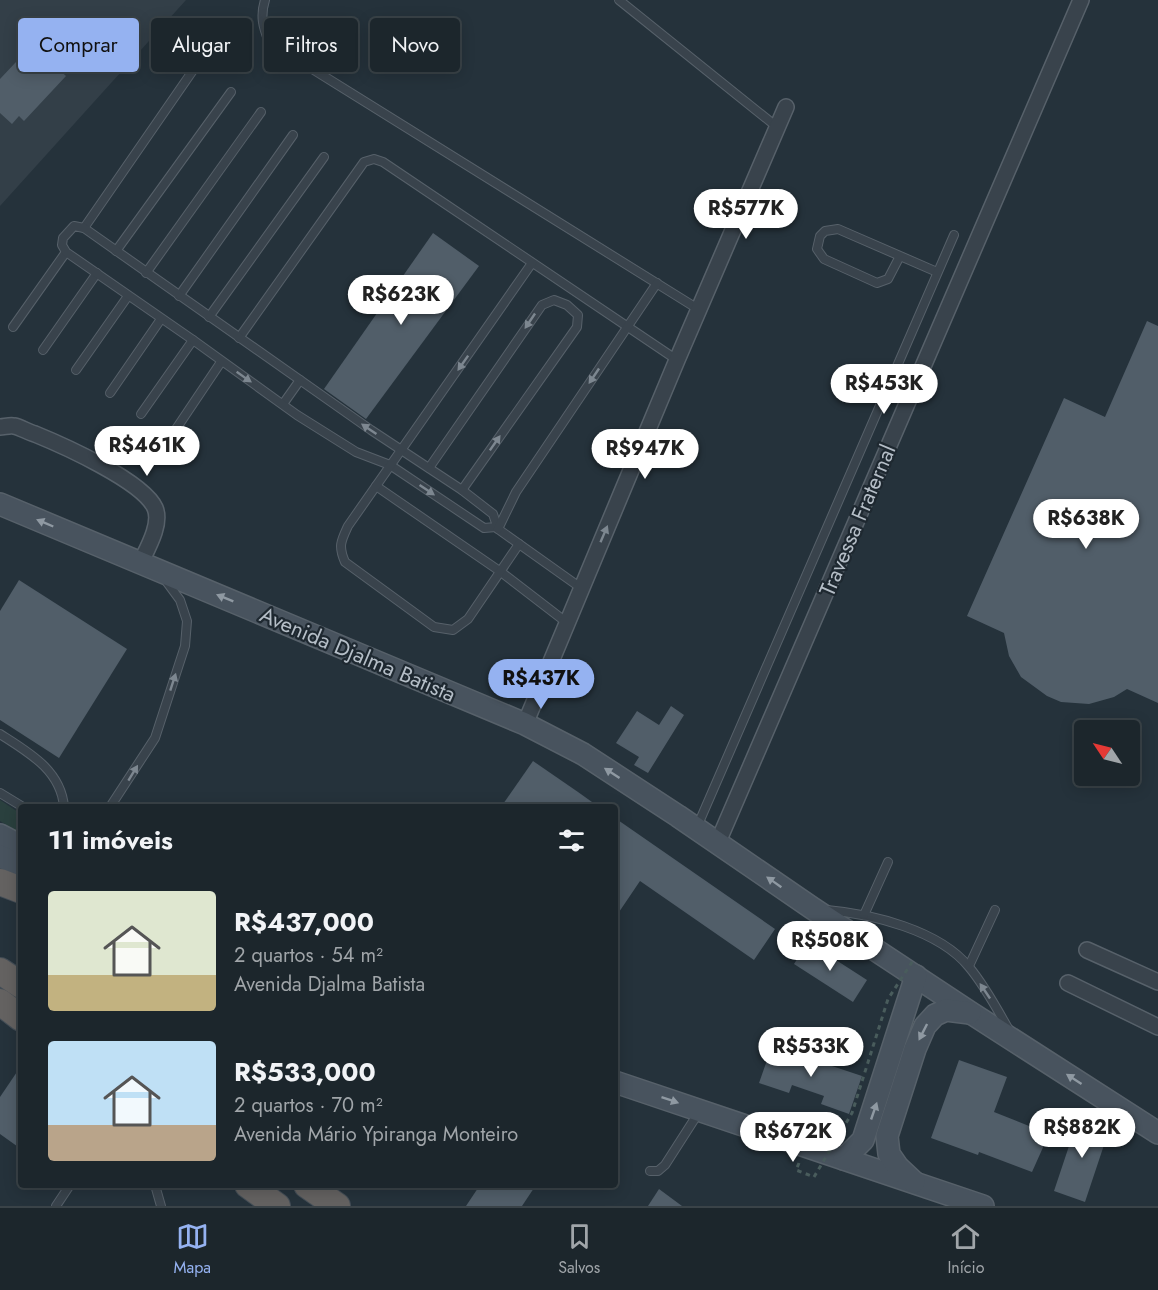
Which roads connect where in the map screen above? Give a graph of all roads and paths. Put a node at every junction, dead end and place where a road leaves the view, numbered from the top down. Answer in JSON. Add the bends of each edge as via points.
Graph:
{"nodes":[{"id":1,"x":265,"y":0,"type":"edge"},
{"id":2,"x":619,"y":0,"type":"edge"},
{"id":3,"x":1082,"y":0,"type":"edge"},
{"id":4,"x":192,"y":72,"type":"edge"},
{"id":5,"x":231,"y":92,"type":"dead end"},
{"id":6,"x":786,"y":106,"type":"dead end"},
{"id":7,"x":261,"y":112,"type":"dead end"},
{"id":8,"x":777,"y":127,"type":"junction"},
{"id":9,"x":293,"y":135,"type":"dead end"},
{"id":10,"x":324,"y":157,"type":"dead end"},
{"id":11,"x":84,"y":228,"type":"junction"},
{"id":12,"x":954,"y":235,"type":"dead end"},
{"id":13,"x":116,"y":251,"type":"junction"},
{"id":14,"x":66,"y":252,"type":"junction"},
{"id":15,"x":900,"y":256,"type":"junction"},
{"id":16,"x":532,"y":263,"type":"junction"},
{"id":17,"x":937,"y":272,"type":"junction"},
{"id":18,"x":97,"y":273,"type":"junction"},
{"id":19,"x":146,"y":273,"type":"junction"},
{"id":20,"x":657,"y":283,"type":"junction"},
{"id":21,"x":128,"y":296,"type":"junction"},
{"id":22,"x":179,"y":296,"type":"junction"},
{"id":23,"x":698,"y":309,"type":"junction"},
{"id":24,"x":209,"y":317,"type":"junction"},
{"id":25,"x":161,"y":319,"type":"junction"},
{"id":26,"x":13,"y":327,"type":"dead end"},
{"id":27,"x":627,"y":327,"type":"junction"},
{"id":28,"x":239,"y":338,"type":"junction"},
{"id":29,"x":193,"y":340,"type":"junction"},
{"id":30,"x":43,"y":350,"type":"dead end"},
{"id":31,"x":677,"y":360,"type":"junction"},
{"id":32,"x":221,"y":362,"type":"junction"},
{"id":33,"x":76,"y":370,"type":"dead end"},
{"id":34,"x":300,"y":380,"type":"junction"},
{"id":35,"x":110,"y":393,"type":"dead end"},
{"id":36,"x":283,"y":404,"type":"junction"},
{"id":37,"x":141,"y":414,"type":"dead end"},
{"id":38,"x":0,"y":427,"type":"edge"},
{"id":39,"x":172,"y":435,"type":"dead end"},
{"id":40,"x":402,"y":450,"type":"junction"},
{"id":41,"x":390,"y":465,"type":"junction"},
{"id":42,"x":429,"y":468,"type":"junction"},
{"id":43,"x":376,"y":486,"type":"junction"},
{"id":44,"x":462,"y":490,"type":"junction"},
{"id":45,"x":0,"y":504,"type":"edge"},
{"id":46,"x":497,"y":528,"type":"junction"},
{"id":47,"x":519,"y":544,"type":"junction"},
{"id":48,"x":150,"y":568,"type":"junction"},
{"id":49,"x":501,"y":572,"type":"junction"},
{"id":50,"x":581,"y":588,"type":"junction"},
{"id":51,"x":566,"y":622,"type":"junction"},
{"id":52,"x":525,"y":724,"type":"junction"},
{"id":53,"x":0,"y":734,"type":"edge"},
{"id":54,"x":0,"y":793,"type":"edge"},
{"id":55,"x":19,"y":804,"type":"edge"},
{"id":56,"x":64,"y":804,"type":"edge"},
{"id":57,"x":112,"y":804,"type":"edge"},
{"id":58,"x":696,"y":828,"type":"junction"},
{"id":59,"x":718,"y":842,"type":"junction"},
{"id":60,"x":6,"y":843,"type":"edge"},
{"id":61,"x":888,"y":862,"type":"dead end"},
{"id":62,"x":12,"y":884,"type":"edge"},
{"id":63,"x":812,"y":908,"type":"junction"},
{"id":64,"x":995,"y":910,"type":"dead end"},
{"id":65,"x":864,"y":915,"type":"junction"},
{"id":66,"x":1087,"y":950,"type":"dead end"},
{"id":67,"x":969,"y":966,"type":"junction"},
{"id":68,"x":915,"y":967,"type":"junction"},
{"id":69,"x":0,"y":971,"type":"edge"},
{"id":70,"x":1158,"y":982,"type":"edge"},
{"id":71,"x":18,"y":983,"type":"edge"},
{"id":72,"x":1068,"y":983,"type":"dead end"},
{"id":73,"x":0,"y":1002,"type":"edge"},
{"id":74,"x":0,"y":1010,"type":"edge"},
{"id":75,"x":971,"y":1013,"type":"junction"},
{"id":76,"x":18,"y":1018,"type":"edge"},
{"id":77,"x":18,"y":1019,"type":"edge"},
{"id":78,"x":1158,"y":1027,"type":"edge"},
{"id":79,"x":1016,"y":1041,"type":"junction"},
{"id":80,"x":618,"y":1083,"type":"edge"},
{"id":81,"x":700,"y":1110,"type":"junction"},
{"id":82,"x":1158,"y":1133,"type":"edge"},
{"id":83,"x":844,"y":1159,"type":"junction"},
{"id":84,"x":796,"y":1170,"type":"dead end"},
{"id":85,"x":650,"y":1171,"type":"dead end"},
{"id":86,"x":915,"y":1183,"type":"junction"},
{"id":87,"x":68,"y":1188,"type":"edge"},
{"id":88,"x":156,"y":1188,"type":"edge"},
{"id":89,"x":252,"y":1188,"type":"edge"},
{"id":90,"x":311,"y":1188,"type":"edge"},
{"id":91,"x":944,"y":1200,"type":"edge"},
{"id":92,"x":56,"y":1206,"type":"edge"},
{"id":93,"x":161,"y":1206,"type":"edge"},
{"id":94,"x":278,"y":1206,"type":"edge"},
{"id":95,"x":337,"y":1206,"type":"edge"},
{"id":96,"x":983,"y":1206,"type":"edge"}],
"edges":[{"from":1,"to":20,"type":"lane","via":[[261,12],[269,42]]},
{"from":2,"to":8,"type":"lane"},
{"from":3,"to":59,"type":"street","name":"Travessa Fraternal"},
{"from":4,"to":11,"type":"lane"},
{"from":5,"to":13,"type":"lane"},
{"from":6,"to":8,"type":"street"},
{"from":7,"to":19,"type":"lane"},
{"from":8,"to":23,"type":"street"},
{"from":9,"to":22,"type":"lane"},
{"from":10,"to":24,"type":"lane"},
{"from":11,"to":13,"type":"lane"},
{"from":11,"to":14,"type":"lane","via":[[74,226],[67,233],[62,245]]},
{"from":12,"to":17,"type":"lane"},
{"from":13,"to":19,"type":"lane"},
{"from":14,"to":18,"type":"lane"},
{"from":14,"to":26,"type":"lane"},
{"from":15,"to":15,"type":"lane","via":[[838,229],[825,231],[816,249],[824,260],[877,283],[888,279]]},
{"from":15,"to":17,"type":"lane"},
{"from":16,"to":27,"type":"lane"},
{"from":16,"to":28,"type":"lane","via":[[374,159],[364,162]]},
{"from":16,"to":40,"type":"lane","one_way":true},
{"from":17,"to":58,"type":"lane"},
{"from":18,"to":21,"type":"lane"},
{"from":18,"to":30,"type":"lane"},
{"from":19,"to":22,"type":"lane"},
{"from":20,"to":23,"type":"lane"},
{"from":20,"to":27,"type":"lane"},
{"from":21,"to":25,"type":"lane"},
{"from":21,"to":33,"type":"lane"},
{"from":22,"to":24,"type":"lane"},
{"from":23,"to":31,"type":"street"},
{"from":24,"to":28,"type":"lane"},
{"from":25,"to":29,"type":"lane"},
{"from":25,"to":35,"type":"lane"},
{"from":27,"to":31,"type":"lane"},
{"from":27,"to":46,"type":"lane","one_way":true,"via":[[516,492]]},
{"from":28,"to":34,"type":"lane"},
{"from":29,"to":32,"type":"lane"},
{"from":29,"to":37,"type":"lane"},
{"from":50,"to":31,"type":"street","one_way":true},
{"from":32,"to":36,"type":"lane","one_way":true},
{"from":32,"to":39,"type":"lane"},
{"from":34,"to":36,"type":"lane"},
{"from":40,"to":34,"type":"lane","one_way":true},
{"from":36,"to":41,"type":"lane","via":[[356,452]]},
{"from":38,"to":48,"type":"street","via":[[13,426],[108,468],[144,495],[155,507],[157,518]]},
{"from":40,"to":41,"type":"lane"},
{"from":40,"to":42,"type":"lane"},
{"from":41,"to":43,"type":"lane"},
{"from":41,"to":46,"type":"lane","one_way":true,"via":[[484,528]]},
{"from":42,"to":44,"type":"lane"},
{"from":44,"to":42,"type":"lane","one_way":true,"via":[[577,327],[578,315],[567,305],[554,300],[542,305]]},
{"from":43,"to":49,"type":"lane"},
{"from":43,"to":49,"type":"lane","via":[[348,526],[340,551],[345,561],[434,627],[453,630],[468,620]]},
{"from":44,"to":46,"type":"lane","via":[[493,514]]},
{"from":48,"to":45,"type":"main road","name":"Avenida Djalma Batista","one_way":true},
{"from":46,"to":47,"type":"lane"},
{"from":47,"to":49,"type":"lane"},
{"from":47,"to":50,"type":"lane"},
{"from":52,"to":48,"type":"main road","name":"Avenida Djalma Batista","one_way":true},
{"from":57,"to":48,"type":"lane","one_way":true,"via":[[154,738],[185,646],[188,621],[180,600]]},
{"from":49,"to":51,"type":"lane"},
{"from":50,"to":51,"type":"street"},
{"from":51,"to":52,"type":"street"},
{"from":58,"to":52,"type":"main road","name":"Avenida Djalma Batista","one_way":true,"via":[[583,754]]},
{"from":53,"to":56,"type":"lane","via":[[47,768],[63,794]]},
{"from":54,"to":55,"type":"lane"},
{"from":58,"to":59,"type":"main road","name":"Avenida Djalma Batista"},
{"from":63,"to":59,"type":"main road","name":"Avenida Djalma Batista","one_way":true},
{"from":60,"to":62,"type":"main road"},
{"from":61,"to":65,"type":"lane"},
{"from":63,"to":65,"type":"lane","name":"Avenida Djalma Batista"},
{"from":63,"to":68,"type":"main road","name":"Avenida Djalma Batista"},
{"from":64,"to":67,"type":"lane"},
{"from":65,"to":67,"type":"lane","name":"Avenida Djalma Batista","via":[[918,932],[952,951]]},
{"from":66,"to":70,"type":"street"},
{"from":79,"to":67,"type":"lane","name":"Avenida Djalma Batista","one_way":true},
{"from":68,"to":75,"type":"main road","name":"Avenida Djalma Batista"},
{"from":83,"to":68,"type":"main road","one_way":true,"via":[[863,1140]]},
{"from":68,"to":84,"type":"path","bridge":true,"via":[[888,999],[852,1113],[814,1177]]},
{"from":69,"to":71,"type":"highway"},
{"from":72,"to":78,"type":"street"},
{"from":73,"to":76,"type":"highway"},
{"from":74,"to":77,"type":"highway"},
{"from":75,"to":79,"type":"main road","name":"Avenida Djalma Batista"},
{"from":75,"to":86,"type":"main road","one_way":true,"via":[[946,1010],[935,1015],[925,1026],[915,1049],[887,1136],[889,1154]]},
{"from":82,"to":79,"type":"main road","name":"Avenida Djalma Batista","one_way":true},
{"from":80,"to":81,"type":"main road","one_way":true},
{"from":81,"to":83,"type":"main road"},
{"from":81,"to":85,"type":"lane","via":[[665,1165]]},
{"from":83,"to":86,"type":"main road"},
{"from":86,"to":91,"type":"main road"},
{"from":87,"to":92,"type":"lane"},
{"from":88,"to":93,"type":"lane"},
{"from":89,"to":94,"type":"highway"},
{"from":90,"to":95,"type":"highway"},
{"from":91,"to":96,"type":"main road"}]}
